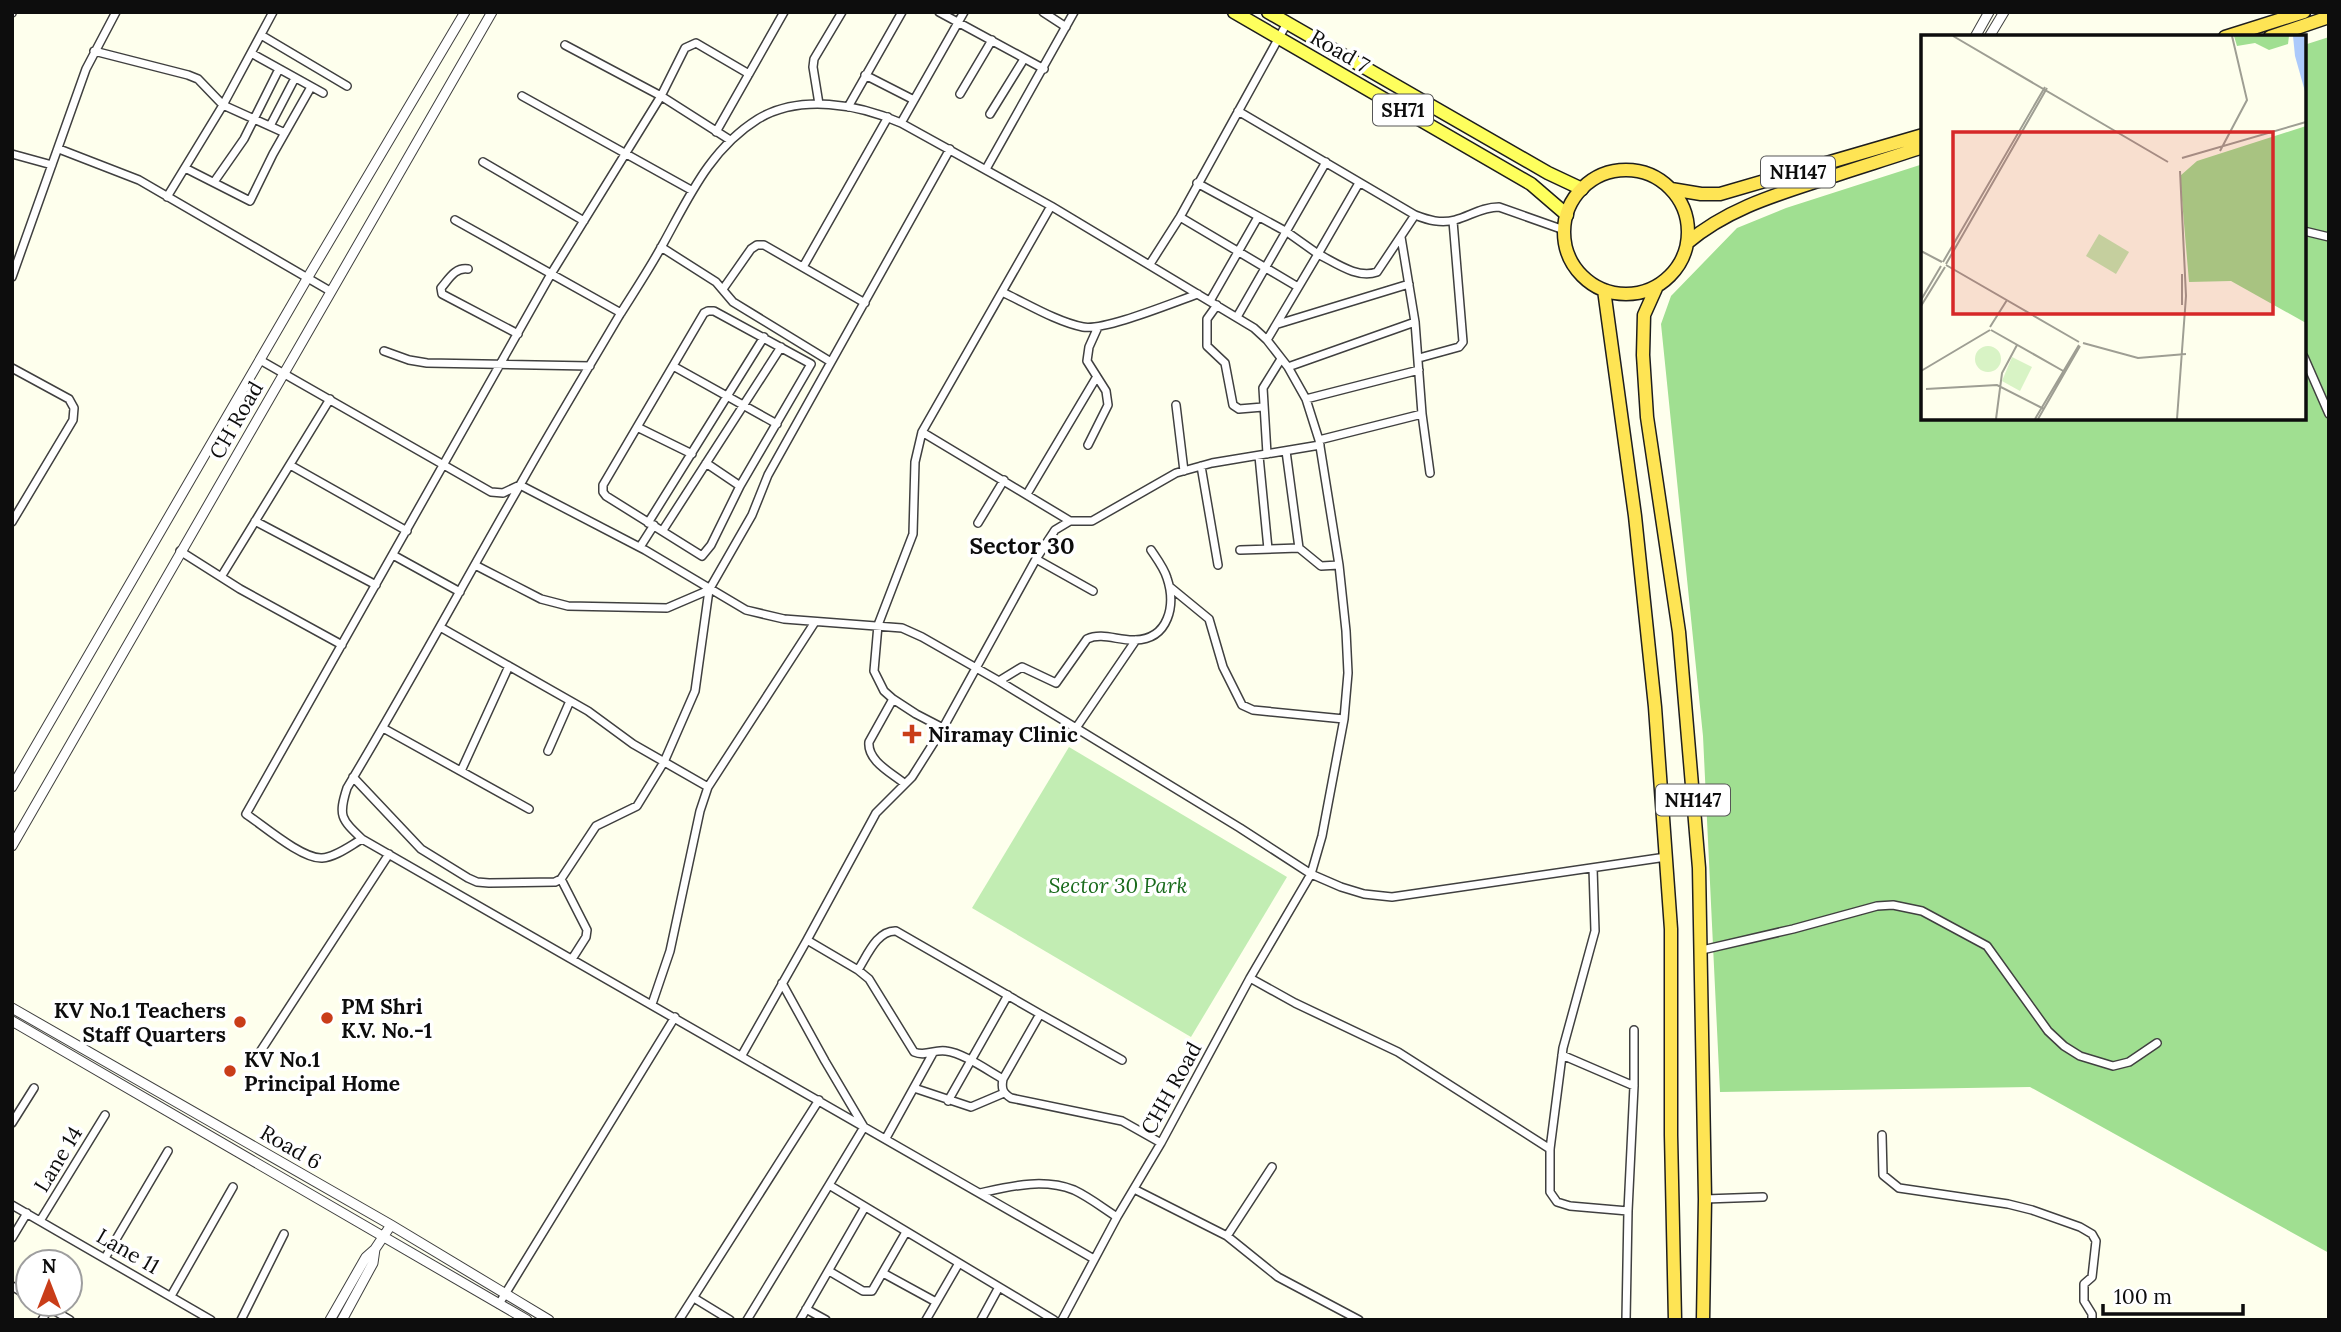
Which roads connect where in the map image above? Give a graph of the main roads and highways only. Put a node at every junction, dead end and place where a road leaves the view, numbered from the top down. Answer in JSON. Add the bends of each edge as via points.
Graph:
{"nodes":[{"id":1,"x":1234,"y":12,"type":"edge"},
{"id":2,"x":1268,"y":12,"type":"edge"},
{"id":3,"x":2304,"y":12,"type":"edge"},
{"id":4,"x":2329,"y":17,"type":"edge"},
{"id":5,"x":2231,"y":35,"type":"edge"},
{"id":6,"x":2276,"y":35,"type":"edge"},
{"id":7,"x":1921,"y":136,"type":"edge"},
{"id":8,"x":1921,"y":148,"type":"edge"},
{"id":9,"x":1582,"y":189,"type":"junction"},
{"id":10,"x":1671,"y":189,"type":"junction"},
{"id":11,"x":1567,"y":215,"type":"junction"},
{"id":12,"x":1688,"y":243,"type":"junction"},
{"id":13,"x":1657,"y":286,"type":"junction"},
{"id":14,"x":1604,"y":290,"type":"junction"},
{"id":15,"x":1675,"y":1320,"type":"edge"},
{"id":16,"x":1703,"y":1320,"type":"edge"}],
"edges":[{"from":1,"to":11,"type":"main road","name":"Road 7","number":"SH71","via":[[1531,184]]},
{"from":2,"to":9,"type":"main road","name":"Road 7","number":"SH71"},
{"from":3,"to":5,"type":"highway"},
{"from":4,"to":6,"type":"highway"},
{"from":7,"to":10,"type":"highway","number":"NH147","via":[[1720,194]]},
{"from":8,"to":12,"type":"highway","number":"NH147","via":[[1767,197],[1727,215]]},
{"from":9,"to":10,"type":"highway","number":"NH147","via":[[1595,178],[1629,170],[1647,173]]},
{"from":9,"to":11,"type":"highway"},
{"from":10,"to":12,"type":"highway","via":[[1685,212]]},
{"from":11,"to":14,"type":"highway","via":[[1567,251],[1583,276]]},
{"from":12,"to":13,"type":"highway","number":"NH147","via":[[1679,265]]},
{"from":13,"to":14,"type":"highway","via":[[1635,293]]},
{"from":13,"to":16,"type":"highway","number":"NH147","via":[[1642,331],[1647,417],[1679,632],[1699,868]]},
{"from":14,"to":15,"type":"highway","number":"NH147","via":[[1635,516],[1671,929]]}]}
